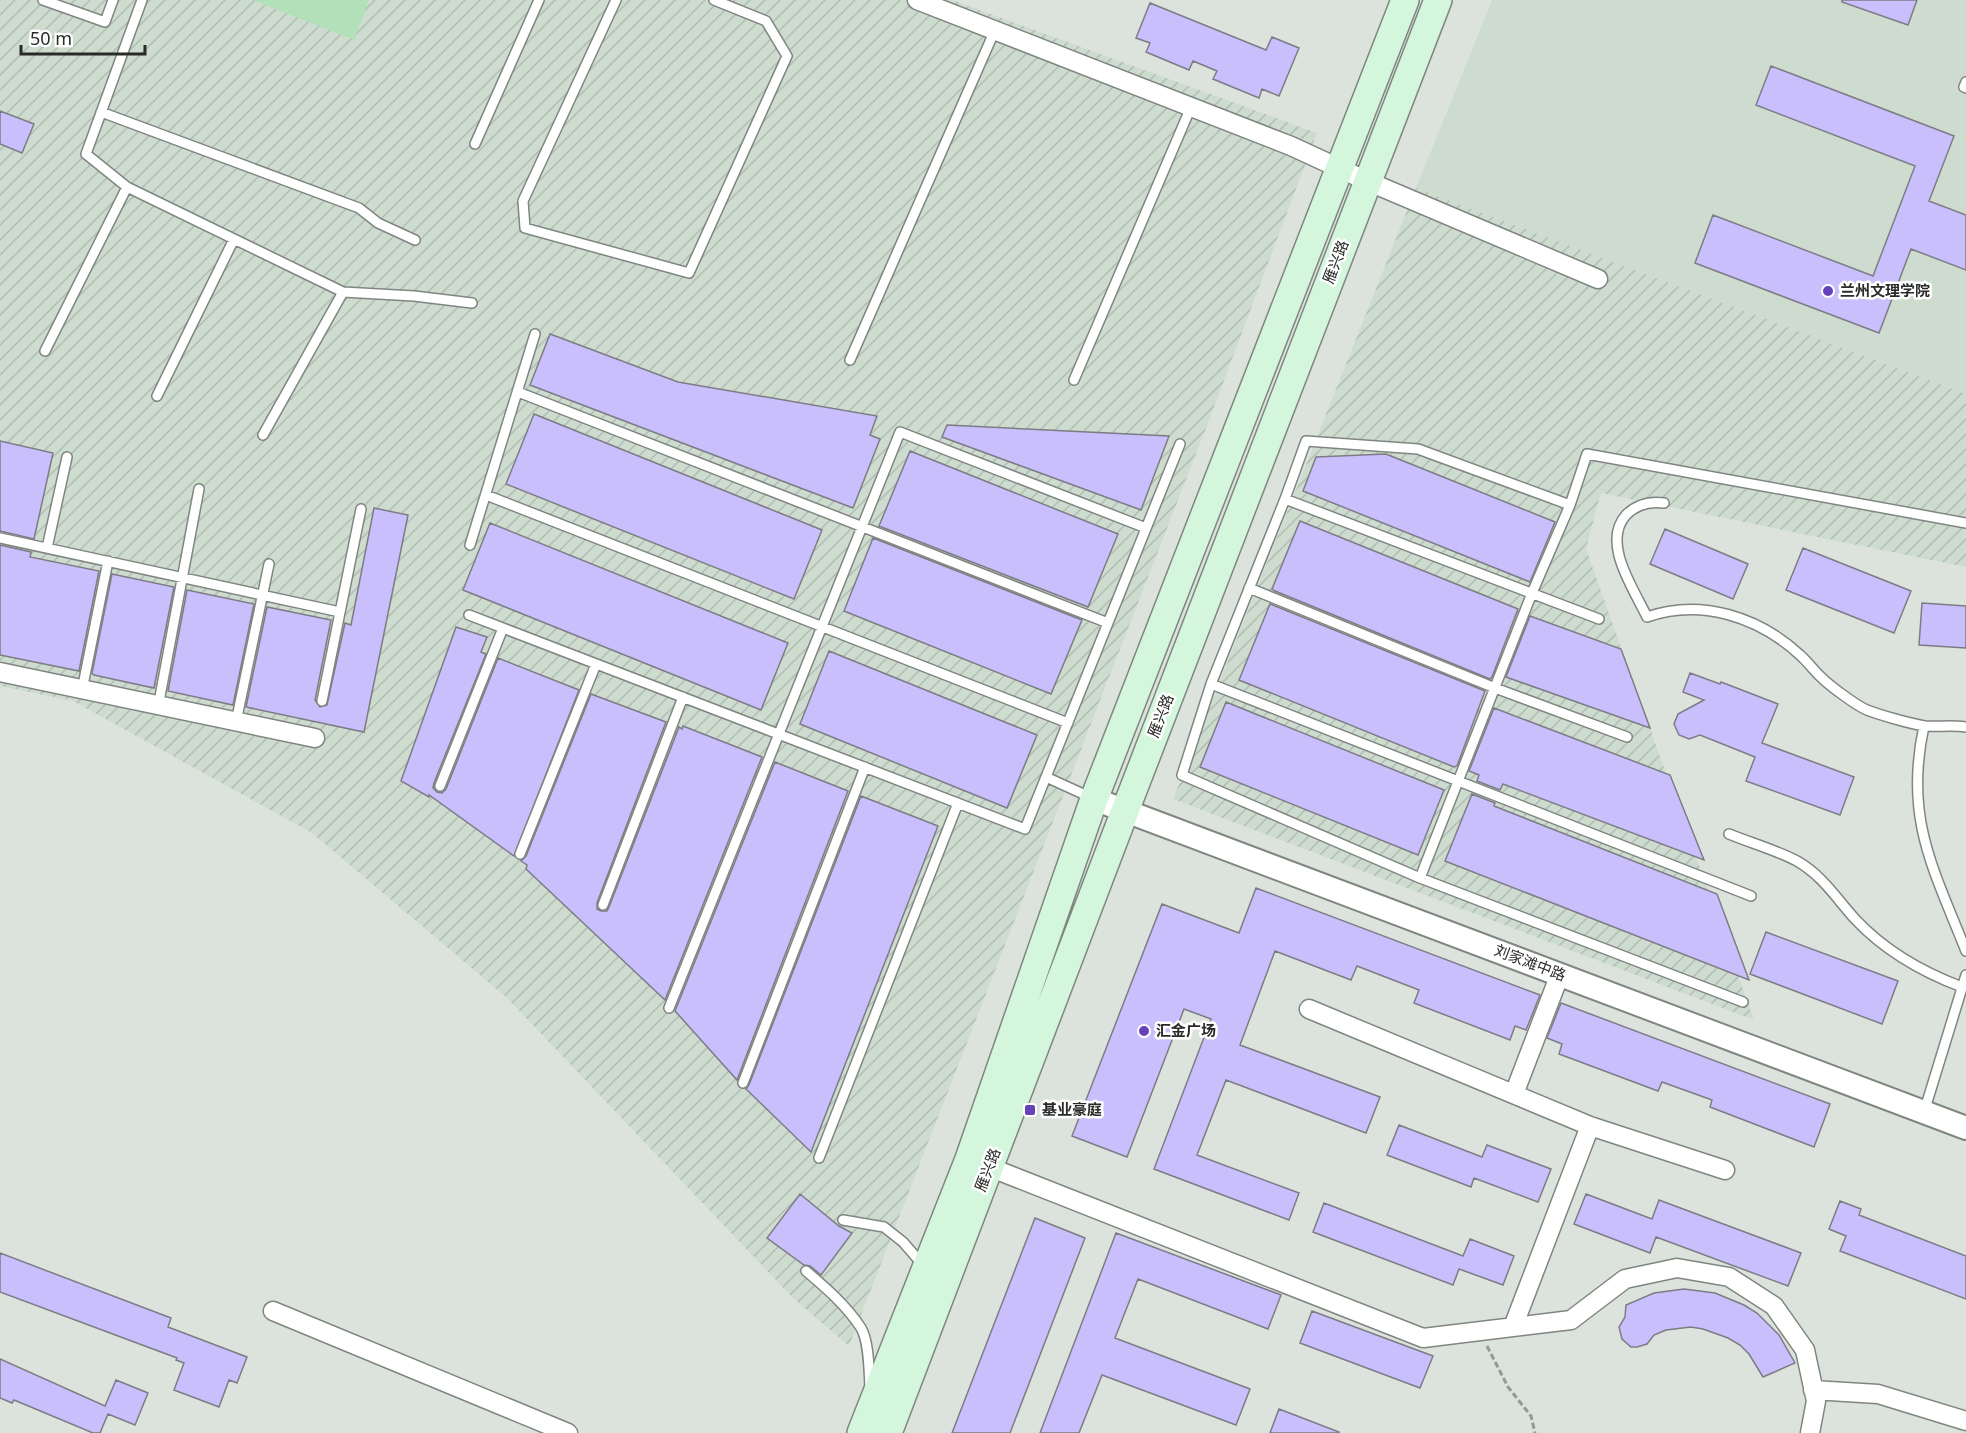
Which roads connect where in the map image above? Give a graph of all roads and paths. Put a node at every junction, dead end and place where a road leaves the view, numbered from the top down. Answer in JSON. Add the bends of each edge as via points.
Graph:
{"nodes":[{"id":1,"x":43,"y":0,"type":"edge"},
{"id":2,"x":113,"y":0,"type":"edge"},
{"id":3,"x":142,"y":0,"type":"edge"},
{"id":4,"x":539,"y":0,"type":"edge"},
{"id":5,"x":616,"y":0,"type":"edge"},
{"id":6,"x":714,"y":0,"type":"edge"},
{"id":7,"x":917,"y":0,"type":"edge"},
{"id":8,"x":1405,"y":0,"type":"edge"},
{"id":9,"x":1438,"y":0,"type":"edge"},
{"id":10,"x":995,"y":30,"type":"junction"},
{"id":11,"x":1966,"y":82,"type":"edge"},
{"id":12,"x":1966,"y":88,"type":"edge"},
{"id":13,"x":1191,"y":107,"type":"junction"},
{"id":14,"x":101,"y":112,"type":"junction"},
{"id":15,"x":475,"y":144,"type":"dead end"},
{"id":16,"x":1338,"y":169,"type":"junction"},
{"id":17,"x":1367,"y":181,"type":"junction"},
{"id":18,"x":127,"y":187,"type":"junction"},
{"id":19,"x":234,"y":239,"type":"junction"},
{"id":20,"x":415,"y":240,"type":"dead end"},
{"id":21,"x":1598,"y":279,"type":"dead end"},
{"id":22,"x":343,"y":292,"type":"junction"},
{"id":23,"x":472,"y":303,"type":"dead end"},
{"id":24,"x":535,"y":334,"type":"dead end"},
{"id":25,"x":45,"y":351,"type":"dead end"},
{"id":26,"x":850,"y":360,"type":"dead end"},
{"id":27,"x":1074,"y":380,"type":"dead end"},
{"id":28,"x":518,"y":392,"type":"junction"},
{"id":29,"x":157,"y":396,"type":"dead end"},
{"id":30,"x":262,"y":435,"type":"dead end"},
{"id":31,"x":1180,"y":444,"type":"dead end"},
{"id":32,"x":67,"y":457,"type":"dead end"},
{"id":33,"x":199,"y":489,"type":"dead end"},
{"id":34,"x":486,"y":495,"type":"junction"},
{"id":35,"x":1285,"y":499,"type":"junction"},
{"id":36,"x":1664,"y":502,"type":"dead end"},
{"id":37,"x":1570,"y":505,"type":"junction"},
{"id":38,"x":361,"y":509,"type":"dead end"},
{"id":39,"x":1966,"y":523,"type":"edge"},
{"id":40,"x":862,"y":526,"type":"junction"},
{"id":41,"x":1146,"y":528,"type":"junction"},
{"id":42,"x":0,"y":538,"type":"edge"},
{"id":43,"x":470,"y":545,"type":"dead end"},
{"id":44,"x":47,"y":548,"type":"junction"},
{"id":45,"x":108,"y":561,"type":"junction"},
{"id":46,"x":269,"y":564,"type":"dead end"},
{"id":47,"x":182,"y":578,"type":"junction"},
{"id":48,"x":1249,"y":588,"type":"junction"},
{"id":49,"x":1532,"y":593,"type":"junction"},
{"id":50,"x":262,"y":595,"type":"junction"},
{"id":51,"x":340,"y":612,"type":"junction"},
{"id":52,"x":469,"y":615,"type":"dead end"},
{"id":53,"x":1599,"y":619,"type":"dead end"},
{"id":54,"x":1108,"y":623,"type":"junction"},
{"id":55,"x":823,"y":626,"type":"junction"},
{"id":56,"x":503,"y":628,"type":"junction"},
{"id":57,"x":596,"y":664,"type":"junction"},
{"id":58,"x":0,"y":672,"type":"edge"},
{"id":59,"x":1211,"y":684,"type":"junction"},
{"id":60,"x":1495,"y":688,"type":"junction"},
{"id":61,"x":82,"y":690,"type":"junction"},
{"id":62,"x":683,"y":697,"type":"junction"},
{"id":63,"x":322,"y":701,"type":"dead end"},
{"id":64,"x":158,"y":707,"type":"junction"},
{"id":65,"x":236,"y":722,"type":"junction"},
{"id":66,"x":1068,"y":723,"type":"junction"},
{"id":67,"x":1924,"y":726,"type":"junction"},
{"id":68,"x":1966,"y":728,"type":"edge"},
{"id":69,"x":780,"y":734,"type":"junction"},
{"id":70,"x":1627,"y":737,"type":"dead end"},
{"id":71,"x":315,"y":738,"type":"dead end"},
{"id":72,"x":865,"y":767,"type":"junction"},
{"id":73,"x":1046,"y":777,"type":"junction"},
{"id":74,"x":1459,"y":780,"type":"junction"},
{"id":75,"x":440,"y":786,"type":"dead end"},
{"id":76,"x":1094,"y":799,"type":"junction"},
{"id":77,"x":958,"y":803,"type":"junction"},
{"id":78,"x":1125,"y":810,"type":"junction"},
{"id":79,"x":1729,"y":834,"type":"dead end"},
{"id":80,"x":520,"y":854,"type":"dead end"},
{"id":81,"x":1420,"y":878,"type":"junction"},
{"id":82,"x":1751,"y":896,"type":"dead end"},
{"id":83,"x":603,"y":905,"type":"dead end"},
{"id":84,"x":1966,"y":951,"type":"edge"},
{"id":85,"x":1560,"y":974,"type":"junction"},
{"id":86,"x":1966,"y":975,"type":"edge"},
{"id":87,"x":1962,"y":987,"type":"junction"},
{"id":88,"x":1743,"y":1002,"type":"dead end"},
{"id":89,"x":669,"y":1008,"type":"dead end"},
{"id":90,"x":1309,"y":1009,"type":"dead end"},
{"id":91,"x":743,"y":1083,"type":"dead end"},
{"id":92,"x":1514,"y":1094,"type":"junction"},
{"id":93,"x":1924,"y":1112,"type":"junction"},
{"id":94,"x":1590,"y":1126,"type":"junction"},
{"id":95,"x":1966,"y":1128,"type":"edge"},
{"id":96,"x":819,"y":1158,"type":"dead end"},
{"id":97,"x":979,"y":1163,"type":"junction"},
{"id":98,"x":1725,"y":1170,"type":"dead end"},
{"id":99,"x":843,"y":1220,"type":"dead end"},
{"id":100,"x":926,"y":1269,"type":"junction"},
{"id":101,"x":806,"y":1270,"type":"dead end"},
{"id":102,"x":273,"y":1311,"type":"dead end"},
{"id":103,"x":1513,"y":1327,"type":"junction"},
{"id":104,"x":1479,"y":1331,"type":"junction"},
{"id":105,"x":1813,"y":1390,"type":"junction"},
{"id":106,"x":871,"y":1407,"type":"junction"},
{"id":107,"x":1966,"y":1420,"type":"edge"},
{"id":108,"x":568,"y":1433,"type":"edge"},
{"id":109,"x":861,"y":1433,"type":"edge"},
{"id":110,"x":888,"y":1433,"type":"edge"},
{"id":111,"x":1535,"y":1433,"type":"edge"},
{"id":112,"x":1810,"y":1433,"type":"edge"}],
"edges":[{"from":1,"to":2,"type":"lane","via":[[105,22]]},
{"from":3,"to":14,"type":"lane"},
{"from":4,"to":15,"type":"lane"},
{"from":5,"to":6,"type":"lane","via":[[523,201],[525,228],[689,273],[787,56],[766,21]]},
{"from":7,"to":10,"type":"street"},
{"from":8,"to":16,"type":"main road","name":"雁兴路"},
{"from":9,"to":17,"type":"main road","name":"雁兴路"},
{"from":10,"to":13,"type":"street"},
{"from":10,"to":26,"type":"lane"},
{"from":11,"to":12,"type":"lane"},
{"from":13,"to":16,"type":"street"},
{"from":13,"to":27,"type":"lane"},
{"from":14,"to":18,"type":"lane","via":[[86,154]]},
{"from":14,"to":20,"type":"lane","via":[[359,208],[378,224]]},
{"from":16,"to":17,"type":"street"},
{"from":16,"to":76,"type":"main road","name":"雁兴路"},
{"from":17,"to":21,"type":"street"},
{"from":17,"to":78,"type":"main road","name":"雁兴路"},
{"from":18,"to":19,"type":"lane"},
{"from":18,"to":25,"type":"lane"},
{"from":19,"to":22,"type":"lane"},
{"from":19,"to":29,"type":"lane"},
{"from":22,"to":23,"type":"lane"},
{"from":22,"to":30,"type":"lane"},
{"from":24,"to":28,"type":"lane"},
{"from":28,"to":34,"type":"lane"},
{"from":28,"to":40,"type":"lane"},
{"from":31,"to":41,"type":"lane"},
{"from":32,"to":44,"type":"lane"},
{"from":33,"to":47,"type":"lane"},
{"from":34,"to":43,"type":"lane"},
{"from":34,"to":55,"type":"lane"},
{"from":35,"to":37,"type":"lane","via":[[1306,441],[1418,449]]},
{"from":35,"to":48,"type":"lane"},
{"from":35,"to":49,"type":"lane"},
{"from":36,"to":67,"type":"lane","via":[[1636,507],[1622,520],[1616,537],[1618,555],[1647,617],[1694,608],[1744,620],[1786,643],[1822,678],[1865,710]]},
{"from":37,"to":39,"type":"lane","via":[[1587,454]]},
{"from":37,"to":49,"type":"lane"},
{"from":38,"to":51,"type":"lane"},
{"from":40,"to":41,"type":"lane","via":[[900,432]]},
{"from":40,"to":54,"type":"lane"},
{"from":40,"to":55,"type":"lane"},
{"from":41,"to":54,"type":"lane"},
{"from":42,"to":44,"type":"lane"},
{"from":44,"to":45,"type":"lane"},
{"from":45,"to":47,"type":"lane"},
{"from":45,"to":61,"type":"lane"},
{"from":46,"to":50,"type":"lane"},
{"from":47,"to":50,"type":"lane"},
{"from":47,"to":64,"type":"lane"},
{"from":48,"to":59,"type":"lane"},
{"from":48,"to":60,"type":"lane"},
{"from":49,"to":53,"type":"lane"},
{"from":49,"to":60,"type":"lane"},
{"from":50,"to":51,"type":"lane"},
{"from":50,"to":65,"type":"lane"},
{"from":51,"to":63,"type":"lane"},
{"from":52,"to":56,"type":"lane"},
{"from":54,"to":66,"type":"lane"},
{"from":55,"to":66,"type":"lane"},
{"from":55,"to":69,"type":"lane"},
{"from":56,"to":57,"type":"lane"},
{"from":56,"to":75,"type":"lane"},
{"from":57,"to":62,"type":"lane"},
{"from":57,"to":80,"type":"lane"},
{"from":58,"to":61,"type":"street"},
{"from":59,"to":74,"type":"lane"},
{"from":59,"to":81,"type":"lane","via":[[1182,775]]},
{"from":60,"to":70,"type":"lane"},
{"from":60,"to":74,"type":"lane"},
{"from":61,"to":64,"type":"street"},
{"from":62,"to":69,"type":"lane"},
{"from":62,"to":83,"type":"lane"},
{"from":64,"to":65,"type":"street"},
{"from":65,"to":71,"type":"street"},
{"from":66,"to":73,"type":"lane"},
{"from":67,"to":68,"type":"lane"},
{"from":67,"to":84,"type":"lane","via":[[1917,768],[1922,831]]},
{"from":69,"to":72,"type":"lane"},
{"from":69,"to":89,"type":"lane"},
{"from":72,"to":77,"type":"lane"},
{"from":72,"to":91,"type":"lane"},
{"from":73,"to":76,"type":"lane"},
{"from":73,"to":77,"type":"lane","via":[[1025,829]]},
{"from":74,"to":81,"type":"lane"},
{"from":74,"to":82,"type":"lane"},
{"from":76,"to":78,"type":"street","name":"刘家滩中路"},
{"from":76,"to":97,"type":"main road","name":"雁兴路"},
{"from":77,"to":96,"type":"lane"},
{"from":78,"to":85,"type":"street","name":"刘家滩中路"},
{"from":78,"to":97,"type":"main road","name":"雁兴路"},
{"from":79,"to":87,"type":"lane","via":[[1797,861],[1829,886],[1887,948],[1923,971]]},
{"from":81,"to":88,"type":"lane"},
{"from":85,"to":92,"type":"street"},
{"from":85,"to":93,"type":"street","name":"刘家滩中路"},
{"from":86,"to":87,"type":"lane"},
{"from":87,"to":93,"type":"lane"},
{"from":90,"to":92,"type":"street"},
{"from":92,"to":94,"type":"street"},
{"from":93,"to":95,"type":"street","name":"刘家滩中路"},
{"from":94,"to":98,"type":"street"},
{"from":94,"to":103,"type":"street"},
{"from":97,"to":100,"type":"main road","name":"雁兴路"},
{"from":97,"to":104,"type":"street","via":[[1423,1338]]},
{"from":97,"to":110,"type":"main road","name":"雁兴路"},
{"from":99,"to":100,"type":"lane","via":[[884,1227]]},
{"from":100,"to":106,"type":"main road","name":"雁兴路"},
{"from":101,"to":106,"type":"lane","via":[[862,1329],[869,1361]]},
{"from":102,"to":108,"type":"street"},
{"from":103,"to":104,"type":"street"},
{"from":103,"to":105,"type":"street","via":[[1571,1320],[1625,1279],[1677,1268],[1729,1277],[1774,1306],[1805,1350]]},
{"from":104,"to":111,"type":"path","via":[[1508,1387],[1531,1416]]},
{"from":105,"to":107,"type":"street","via":[[1878,1394]]},
{"from":105,"to":112,"type":"street","via":[[1816,1401]]},
{"from":106,"to":109,"type":"main road","name":"雁兴路"}]}
